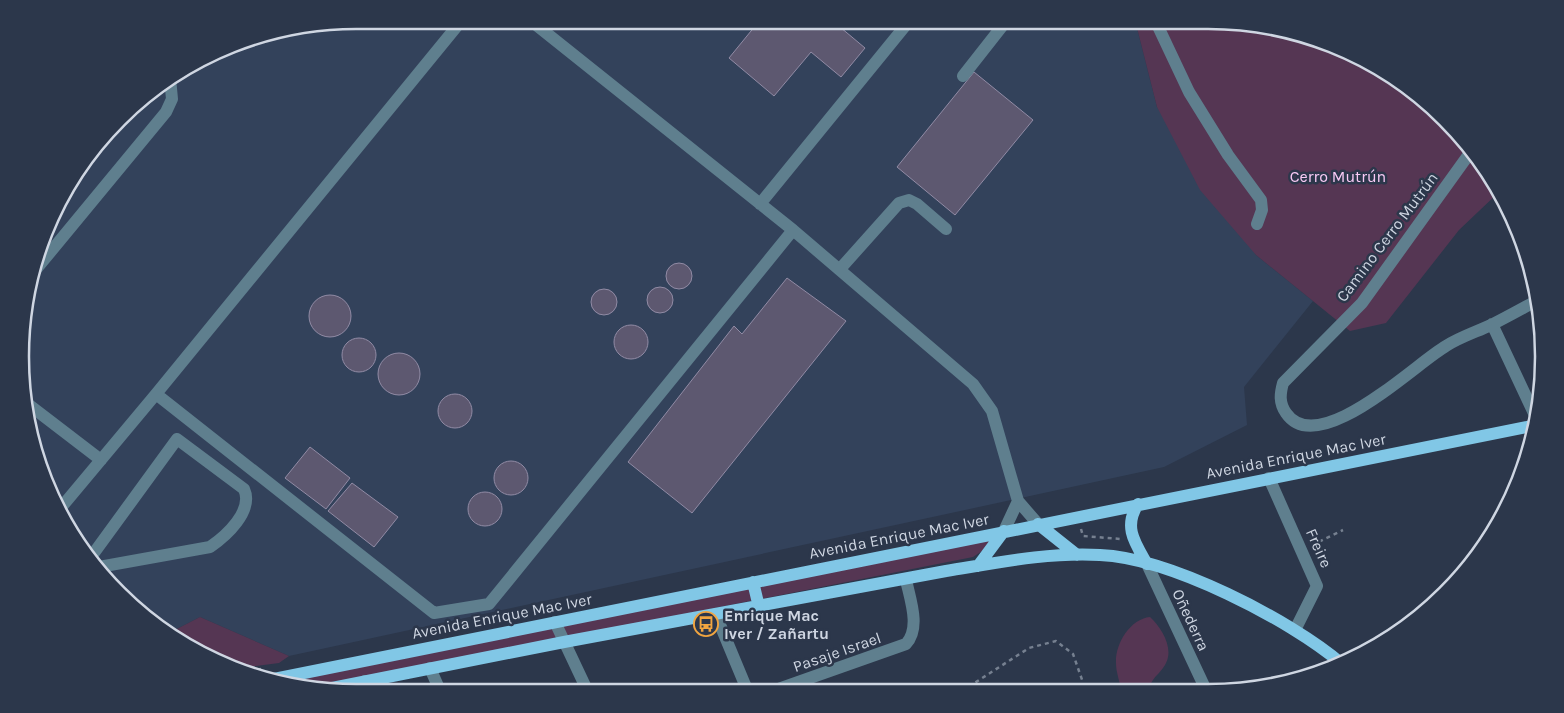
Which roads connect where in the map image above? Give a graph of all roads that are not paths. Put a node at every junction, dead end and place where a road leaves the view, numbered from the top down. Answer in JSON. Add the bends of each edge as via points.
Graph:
{"nodes":[{"id":1,"x":455,"y":29,"type":"edge"},
{"id":2,"x":541,"y":29,"type":"edge"},
{"id":3,"x":903,"y":29,"type":"edge"},
{"id":4,"x":1001,"y":29,"type":"edge"},
{"id":5,"x":1160,"y":29,"type":"edge"},
{"id":6,"x":963,"y":76,"type":"dead end"},
{"id":7,"x":171,"y":86,"type":"edge"},
{"id":8,"x":1467,"y":156,"type":"edge"},
{"id":9,"x":760,"y":204,"type":"junction"},
{"id":10,"x":1257,"y":224,"type":"dead end"},
{"id":11,"x":946,"y":229,"type":"dead end"},
{"id":12,"x":793,"y":230,"type":"junction"},
{"id":13,"x":43,"y":261,"type":"edge"},
{"id":14,"x":840,"y":270,"type":"junction"},
{"id":15,"x":1531,"y":304,"type":"edge"},
{"id":16,"x":1492,"y":324,"type":"junction"},
{"id":17,"x":156,"y":394,"type":"junction"},
{"id":18,"x":33,"y":408,"type":"edge"},
{"id":19,"x":1531,"y":409,"type":"edge"},
{"id":20,"x":1528,"y":425,"type":"edge"},
{"id":21,"x":101,"y":460,"type":"junction"},
{"id":22,"x":1269,"y":478,"type":"junction"},
{"id":23,"x":1018,"y":501,"type":"junction"},
{"id":24,"x":64,"y":504,"type":"edge"},
{"id":25,"x":1138,"y":504,"type":"junction"},
{"id":26,"x":1038,"y":524,"type":"junction"},
{"id":27,"x":1004,"y":531,"type":"junction"},
{"id":28,"x":94,"y":553,"type":"edge"},
{"id":29,"x":1077,"y":555,"type":"junction"},
{"id":30,"x":1147,"y":564,"type":"junction"},
{"id":31,"x":104,"y":565,"type":"edge"},
{"id":32,"x":978,"y":566,"type":"junction"},
{"id":33,"x":906,"y":580,"type":"junction"},
{"id":34,"x":753,"y":582,"type":"junction"},
{"id":35,"x":759,"y":607,"type":"junction"},
{"id":36,"x":716,"y":614,"type":"junction"},
{"id":37,"x":555,"y":622,"type":"junction"},
{"id":38,"x":1295,"y":630,"type":"junction"},
{"id":39,"x":564,"y":642,"type":"junction"},
{"id":40,"x":1335,"y":658,"type":"edge"},
{"id":41,"x":430,"y":668,"type":"junction"},
{"id":42,"x":286,"y":676,"type":"edge"},
{"id":43,"x":374,"y":684,"type":"edge"},
{"id":44,"x":437,"y":684,"type":"edge"},
{"id":45,"x":584,"y":684,"type":"edge"},
{"id":46,"x":745,"y":684,"type":"edge"},
{"id":47,"x":793,"y":684,"type":"edge"},
{"id":48,"x":1203,"y":684,"type":"edge"}],
"edges":[{"from":1,"to":17,"type":"street"},
{"from":2,"to":9,"type":"street"},
{"from":3,"to":9,"type":"street"},
{"from":4,"to":6,"type":"street"},
{"from":5,"to":10,"type":"street","via":[[1189,92],[1261,200],[1262,210]]},
{"from":7,"to":13,"type":"street","via":[[172,98],[166,112]]},
{"from":8,"to":16,"type":"street","name":"Camino Cerro Mutrún","via":[[1362,303],[1283,383],[1280,396],[1283,408],[1292,419],[1305,425],[1345,417],[1446,346]]},
{"from":9,"to":12,"type":"street"},
{"from":11,"to":14,"type":"street","via":[[917,204],[909,200],[899,203]]},
{"from":12,"to":14,"type":"street"},
{"from":12,"to":17,"type":"street","via":[[489,604],[434,613]]},
{"from":14,"to":23,"type":"street","via":[[974,384],[992,411]]},
{"from":15,"to":16,"type":"street"},
{"from":16,"to":19,"type":"street"},
{"from":17,"to":21,"type":"street"},
{"from":18,"to":21,"type":"street"},
{"from":20,"to":22,"type":"main road","name":"Avenida Enrique Mac Iver"},
{"from":21,"to":24,"type":"street"},
{"from":22,"to":25,"type":"main road","name":"Avenida Enrique Mac Iver"},
{"from":22,"to":38,"type":"street","name":"Freire","via":[[1316,586]]},
{"from":23,"to":26,"type":"street"},
{"from":23,"to":27,"type":"street"},
{"from":25,"to":26,"type":"main road","name":"Avenida Enrique Mac Iver"},
{"from":25,"to":30,"type":"main road","via":[[1132,517],[1131,532]]},
{"from":26,"to":27,"type":"main road","name":"Avenida Enrique Mac Iver"},
{"from":26,"to":29,"type":"main road"},
{"from":27,"to":32,"type":"main road"},
{"from":27,"to":34,"type":"main road","name":"Avenida Enrique Mac Iver"},
{"from":28,"to":31,"type":"street","via":[[177,440],[244,489],[246,509],[223,537],[210,546]]},
{"from":29,"to":30,"type":"main road","via":[[1124,557]]},
{"from":29,"to":32,"type":"main road"},
{"from":30,"to":38,"type":"main road","via":[[1206,585]]},
{"from":30,"to":48,"type":"street","name":"Oñederra"},
{"from":32,"to":33,"type":"main road"},
{"from":33,"to":35,"type":"main road"},
{"from":33,"to":47,"type":"street","name":"Pasaje Israel","via":[[914,625],[913,635],[906,644]]},
{"from":34,"to":35,"type":"main road"},
{"from":34,"to":37,"type":"main road","name":"Avenida Enrique Mac Iver"},
{"from":35,"to":36,"type":"main road"},
{"from":36,"to":39,"type":"main road"},
{"from":36,"to":46,"type":"street"},
{"from":37,"to":39,"type":"street"},
{"from":37,"to":42,"type":"main road","name":"Avenida Enrique Mac Iver"},
{"from":38,"to":40,"type":"main road"},
{"from":39,"to":41,"type":"main road"},
{"from":39,"to":45,"type":"street"},
{"from":41,"to":43,"type":"main road"},
{"from":41,"to":44,"type":"street"}]}
